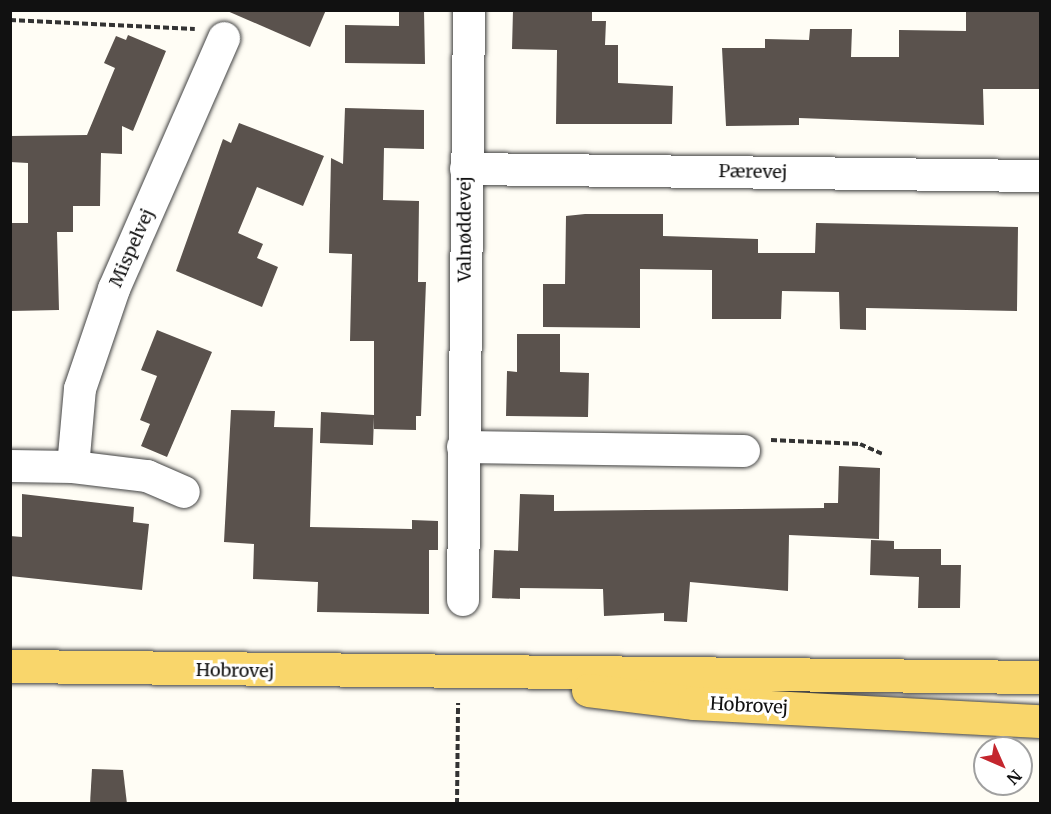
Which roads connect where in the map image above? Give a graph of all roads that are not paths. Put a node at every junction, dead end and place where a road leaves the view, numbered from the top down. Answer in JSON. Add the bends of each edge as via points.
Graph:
{"nodes":[{"id":1,"x":469,"y":10,"type":"edge"},
{"id":2,"x":224,"y":38,"type":"road end"},
{"id":3,"x":466,"y":169,"type":"junction"},
{"id":4,"x":1041,"y":176,"type":"edge"},
{"id":5,"x":463,"y":447,"type":"junction"},
{"id":6,"x":744,"y":451,"type":"road end"},
{"id":7,"x":10,"y":466,"type":"edge"},
{"id":8,"x":73,"y":467,"type":"junction"},
{"id":9,"x":184,"y":492,"type":"dead end"},
{"id":10,"x":463,"y":600,"type":"dead end"},
{"id":11,"x":10,"y":666,"type":"edge"},
{"id":12,"x":459,"y":675,"type":"junction"},
{"id":13,"x":1041,"y":677,"type":"edge"},
{"id":14,"x":1041,"y":721,"type":"edge"}],
"edges":[{"from":1,"to":3,"type":"street","name":"Valnøddevej"},
{"from":2,"to":8,"type":"street","name":"Mispelvej","via":[[114,289],[80,389]]},
{"from":3,"to":4,"type":"street","name":"Pærevej"},
{"from":3,"to":5,"type":"street","name":"Valnøddevej"},
{"from":5,"to":6,"type":"street"},
{"from":5,"to":10,"type":"street","name":"Valnøddevej"},
{"from":7,"to":8,"type":"street"},
{"from":8,"to":9,"type":"street","via":[[147,476]]},
{"from":11,"to":12,"type":"main road","name":"Hobrovej"},
{"from":12,"to":13,"type":"main road","name":"Hobrovej","via":[[693,671]]},
{"from":12,"to":14,"type":"main road","name":"Hobrovej","via":[[694,703]]}]}
